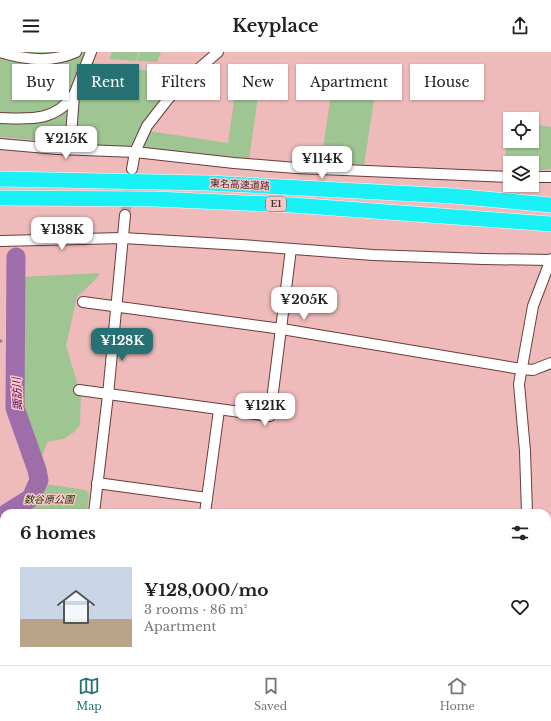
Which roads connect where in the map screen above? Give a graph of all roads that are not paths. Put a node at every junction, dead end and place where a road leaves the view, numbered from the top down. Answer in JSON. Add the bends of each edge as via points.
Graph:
{"nodes":[{"id":1,"x":0,"y":52,"type":"edge"},
{"id":2,"x":76,"y":52,"type":"edge"},
{"id":3,"x":91,"y":52,"type":"edge"},
{"id":4,"x":218,"y":52,"type":"edge"},
{"id":5,"x":74,"y":95,"type":"junction"},
{"id":6,"x":0,"y":118,"type":"edge"},
{"id":7,"x":0,"y":144,"type":"edge"},
{"id":8,"x":70,"y":149,"type":"junction"},
{"id":9,"x":135,"y":152,"type":"junction"},
{"id":10,"x":132,"y":169,"type":"tunnel mouth"},
{"id":11,"x":503,"y":177,"type":"edge"},
{"id":12,"x":539,"y":177,"type":"edge"},
{"id":13,"x":551,"y":177,"type":"edge"},
{"id":14,"x":0,"y":179,"type":"edge"},
{"id":15,"x":0,"y":198,"type":"edge"},
{"id":16,"x":551,"y":205,"type":"edge"},
{"id":17,"x":125,"y":215,"type":"tunnel mouth"},
{"id":18,"x":551,"y":224,"type":"edge"},
{"id":19,"x":123,"y":238,"type":"junction"},
{"id":20,"x":0,"y":241,"type":"edge"},
{"id":21,"x":291,"y":249,"type":"junction"},
{"id":22,"x":551,"y":260,"type":"edge"},
{"id":23,"x":83,"y":302,"type":"dead end"},
{"id":24,"x":116,"y":306,"type":"junction"},
{"id":25,"x":282,"y":329,"type":"junction"},
{"id":26,"x":551,"y":363,"type":"edge"},
{"id":27,"x":521,"y":370,"type":"junction"},
{"id":28,"x":79,"y":390,"type":"dead end"},
{"id":29,"x":108,"y":395,"type":"junction"},
{"id":30,"x":219,"y":410,"type":"junction"},
{"id":31,"x":97,"y":483,"type":"junction"},
{"id":32,"x":207,"y":498,"type":"junction"},
{"id":33,"x":94,"y":509,"type":"edge"},
{"id":34,"x":206,"y":509,"type":"edge"},
{"id":35,"x":527,"y":509,"type":"edge"}],
"edges":[{"from":1,"to":2,"type":"street","via":[[40,59],[61,57]]},
{"from":3,"to":5,"type":"street"},
{"from":4,"to":9,"type":"street","via":[[168,99],[147,126]]},
{"from":5,"to":6,"type":"street","via":[[68,103],[50,115]]},
{"from":5,"to":8,"type":"street"},
{"from":7,"to":8,"type":"street"},
{"from":8,"to":9,"type":"street"},
{"from":9,"to":10,"type":"street"},
{"from":9,"to":11,"type":"street","via":[[296,168]]},
{"from":12,"to":13,"type":"street"},
{"from":14,"to":16,"type":"highway","name":"東名高速道路","number":"E1","via":[[224,184],[453,196]]},
{"from":15,"to":18,"type":"highway","name":"東名高速道路","number":"E1","via":[[285,205]]},
{"from":17,"to":19,"type":"street"},
{"from":19,"to":20,"type":"street"},
{"from":19,"to":21,"type":"street"},
{"from":19,"to":24,"type":"street"},
{"from":21,"to":22,"type":"street","via":[[373,255]]},
{"from":21,"to":25,"type":"street"},
{"from":22,"to":27,"type":"street","via":[[533,306]]},
{"from":23,"to":24,"type":"street"},
{"from":24,"to":25,"type":"street"},
{"from":24,"to":29,"type":"street"},
{"from":25,"to":27,"type":"street"},
{"from":25,"to":30,"type":"street","via":[[270,416]]},
{"from":26,"to":27,"type":"street","via":[[533,370]]},
{"from":27,"to":35,"type":"street","via":[[519,384]]},
{"from":28,"to":29,"type":"street"},
{"from":29,"to":30,"type":"street"},
{"from":29,"to":31,"type":"street"},
{"from":30,"to":32,"type":"street"},
{"from":31,"to":32,"type":"street"},
{"from":31,"to":33,"type":"street"},
{"from":32,"to":34,"type":"street"}]}
